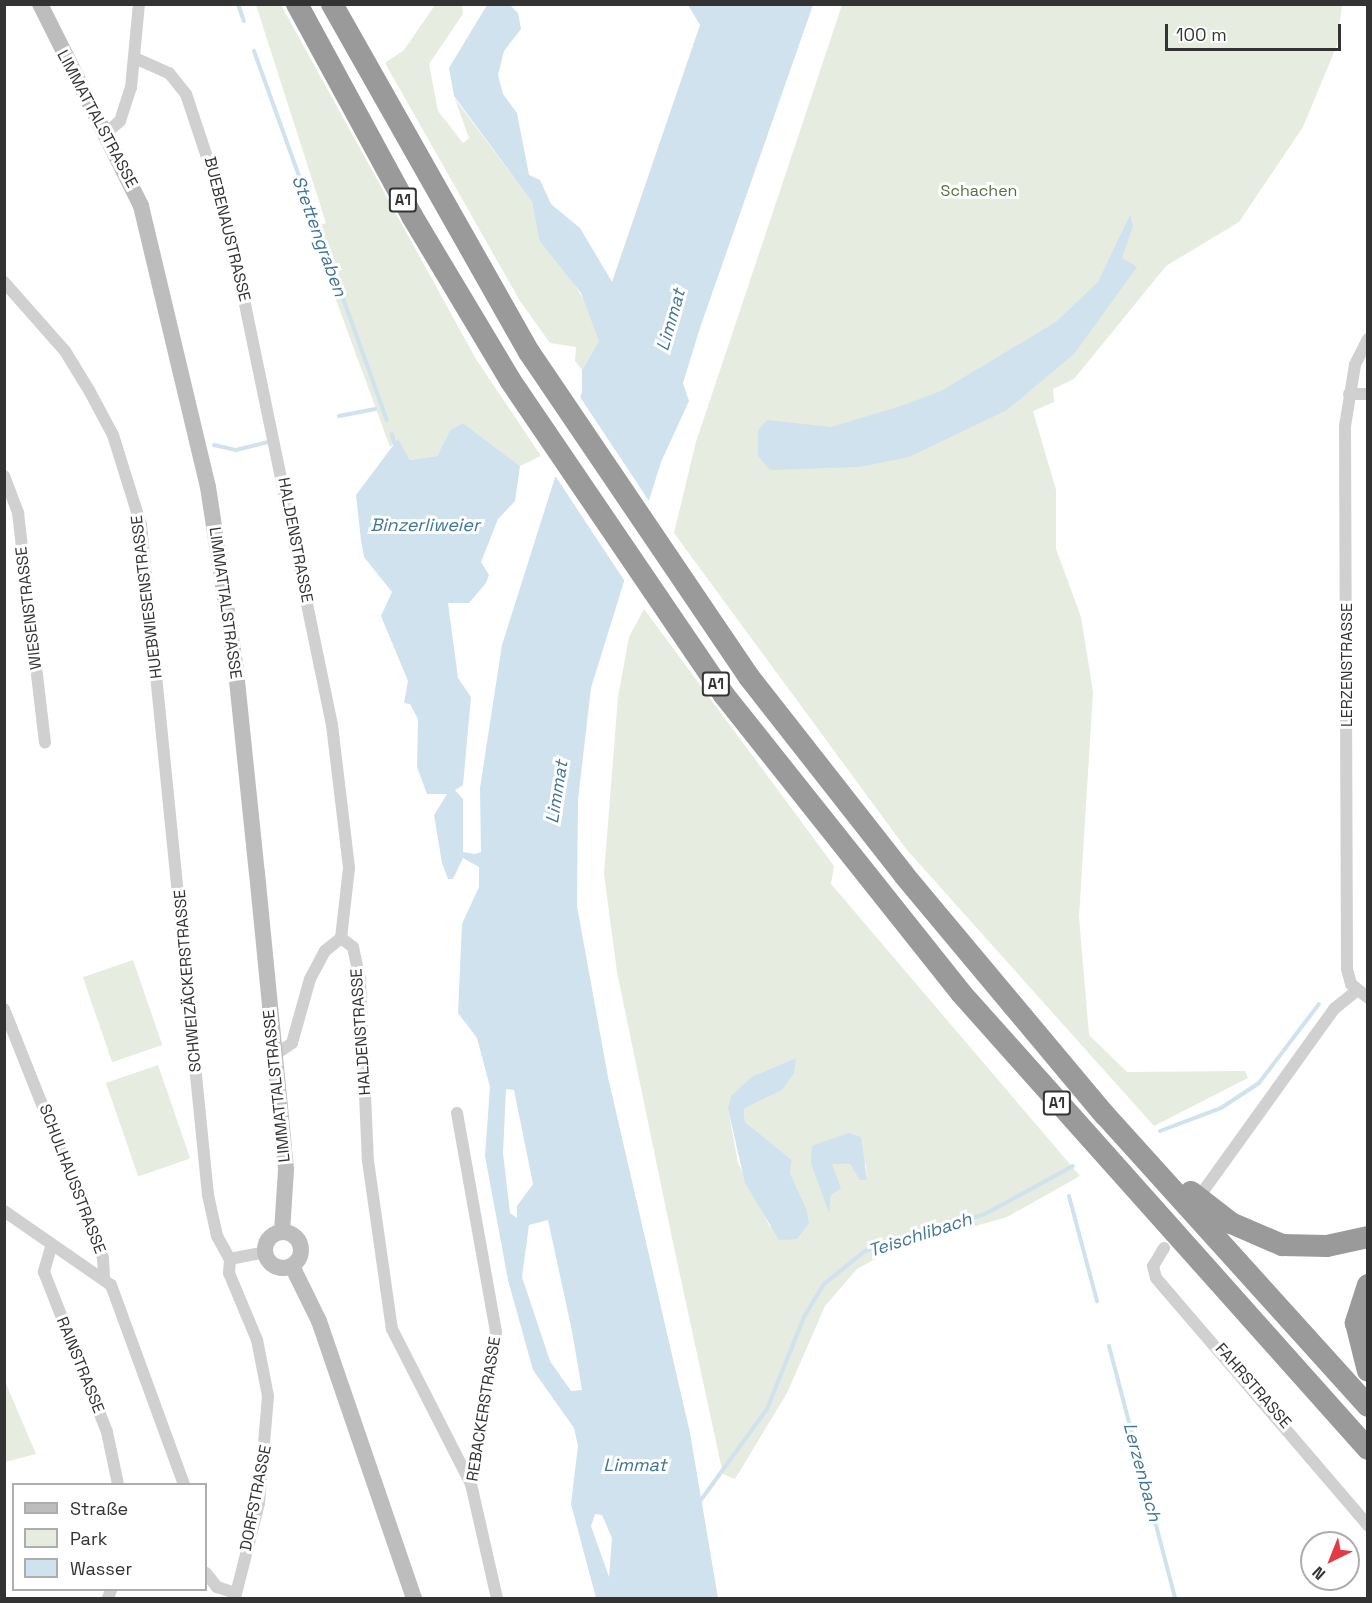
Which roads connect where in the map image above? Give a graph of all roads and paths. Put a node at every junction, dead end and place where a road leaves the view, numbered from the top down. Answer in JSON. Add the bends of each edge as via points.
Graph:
{"nodes":[{"id":1,"x":40,"y":4,"type":"edge"},
{"id":2,"x":139,"y":4,"type":"edge"},
{"id":3,"x":297,"y":4,"type":"edge"},
{"id":4,"x":332,"y":4,"type":"edge"},
{"id":5,"x":136,"y":59,"type":"junction"},
{"id":6,"x":105,"y":134,"type":"junction"},
{"id":7,"x":4,"y":282,"type":"edge"},
{"id":8,"x":1368,"y":339,"type":"edge"},
{"id":9,"x":1349,"y":394,"type":"junction"},
{"id":10,"x":1368,"y":394,"type":"edge"},
{"id":11,"x":274,"y":428,"type":"joint"},
{"id":12,"x":4,"y":476,"type":"edge"},
{"id":13,"x":159,"y":698,"type":"joint"},
{"id":14,"x":45,"y":742,"type":"dead end"},
{"id":15,"x":341,"y":938,"type":"junction"},
{"id":16,"x":1356,"y":991,"type":"junction"},
{"id":17,"x":1368,"y":998,"type":"edge"},
{"id":18,"x":4,"y":1009,"type":"edge"},
{"id":19,"x":1046,"y":1043,"type":"junction"},
{"id":20,"x":273,"y":1056,"type":"junction"},
{"id":21,"x":457,"y":1113,"type":"dead end"},
{"id":22,"x":1204,"y":1190,"type":"dead end"},
{"id":23,"x":4,"y":1211,"type":"edge"},
{"id":24,"x":282,"y":1232,"type":"junction"},
{"id":25,"x":1368,"y":1237,"type":"edge"},
{"id":26,"x":51,"y":1247,"type":"junction"},
{"id":27,"x":1164,"y":1248,"type":"dead end"},
{"id":28,"x":265,"y":1252,"type":"junction"},
{"id":29,"x":230,"y":1259,"type":"junction"},
{"id":30,"x":292,"y":1266,"type":"junction"},
{"id":31,"x":104,"y":1278,"type":"junction"},
{"id":32,"x":1368,"y":1285,"type":"edge"},
{"id":33,"x":1368,"y":1371,"type":"edge"},
{"id":34,"x":1368,"y":1406,"type":"edge"},
{"id":35,"x":1368,"y":1449,"type":"edge"},
{"id":36,"x":118,"y":1483,"type":"edge"},
{"id":37,"x":183,"y":1483,"type":"edge"},
{"id":38,"x":471,"y":1484,"type":"junction"},
{"id":39,"x":1368,"y":1525,"type":"edge"},
{"id":40,"x":207,"y":1574,"type":"edge"},
{"id":41,"x":235,"y":1596,"type":"edge"},
{"id":42,"x":414,"y":1599,"type":"edge"},
{"id":43,"x":497,"y":1599,"type":"edge"}],
"edges":[{"from":1,"to":6,"type":"main road","name":"LIMMATTALSTRASSE"},
{"from":2,"to":5,"type":"street"},
{"from":3,"to":35,"type":"highway","number":"A1","via":[[412,216],[517,391],[671,622],[807,804],[961,993]]},
{"from":4,"to":19,"type":"highway","number":"A1","via":[[529,352],[682,584],[825,777]]},
{"from":5,"to":6,"type":"street","via":[[123,115]]},
{"from":5,"to":11,"type":"street","name":"BUEBENAUSTRASSE","via":[[178,83],[200,129],[226,217]]},
{"from":6,"to":20,"type":"main road","name":"LIMMATTALSTRASSE","via":[[146,221],[208,487],[236,671]]},
{"from":7,"to":13,"type":"street","name":"HUEBWIESENSTRASSE","via":[[65,351],[113,435],[141,525]]},
{"from":8,"to":9,"type":"street","name":"LERZENSTRASSE"},
{"from":9,"to":10,"type":"street"},
{"from":9,"to":16,"type":"street","name":"LERZENSTRASSE","via":[[1347,969]]},
{"from":11,"to":15,"type":"street","name":"HALDENSTRASSE","via":[[332,726],[349,868]]},
{"from":12,"to":14,"type":"street","name":"WIESENSTRASSE","via":[[18,513]]},
{"from":13,"to":29,"type":"street","name":"SCHWEIZÄCKERSTRASSE","via":[[208,1195],[214,1229]]},
{"from":15,"to":20,"type":"street","via":[[325,951],[310,979],[292,1043]]},
{"from":15,"to":38,"type":"street","name":"HALDENSTRASSE","via":[[354,947],[360,981],[368,1161],[392,1329]]},
{"from":16,"to":17,"type":"street"},
{"from":16,"to":22,"type":"street","via":[[1334,1008]]},
{"from":18,"to":31,"type":"street","name":"SCHULHAUSSTRASSE","via":[[103,1258]]},
{"from":19,"to":25,"type":"highway","via":[[1095,1084],[1187,1188],[1231,1223],[1263,1239],[1300,1247]]},
{"from":19,"to":34,"type":"highway","number":"A1"},
{"from":20,"to":24,"type":"main road","name":"LIMMATTALSTRASSE","via":[[286,1170]]},
{"from":21,"to":38,"type":"street","name":"REBACKERSTRASSE","via":[[496,1332]]},
{"from":23,"to":26,"type":"street"},
{"from":24,"to":28,"type":"main road","via":[[267,1241]]},
{"from":24,"to":30,"type":"main road","via":[[300,1246]]},
{"from":26,"to":31,"type":"street"},
{"from":26,"to":36,"type":"street","name":"RAINSTRASSE","via":[[44,1272],[106,1432]]},
{"from":27,"to":39,"type":"street","name":"FAHRSTRASSE","via":[[1153,1266],[1156,1278]]},
{"from":28,"to":29,"type":"street"},
{"from":28,"to":30,"type":"main road","via":[[274,1267]]},
{"from":29,"to":41,"type":"street","name":"DORFSTRASSE","via":[[229,1273],[257,1340],[268,1396],[267,1450]]},
{"from":30,"to":42,"type":"main road","via":[[319,1321]]},
{"from":31,"to":37,"type":"street","name":"SCHULHAUSSTRASSE","via":[[118,1295]]},
{"from":32,"to":33,"type":"highway","via":[[1356,1323]]},
{"from":38,"to":43,"type":"street","name":"REBACKERSTRASSE"},
{"from":40,"to":41,"type":"street","via":[[217,1587]]}]}
